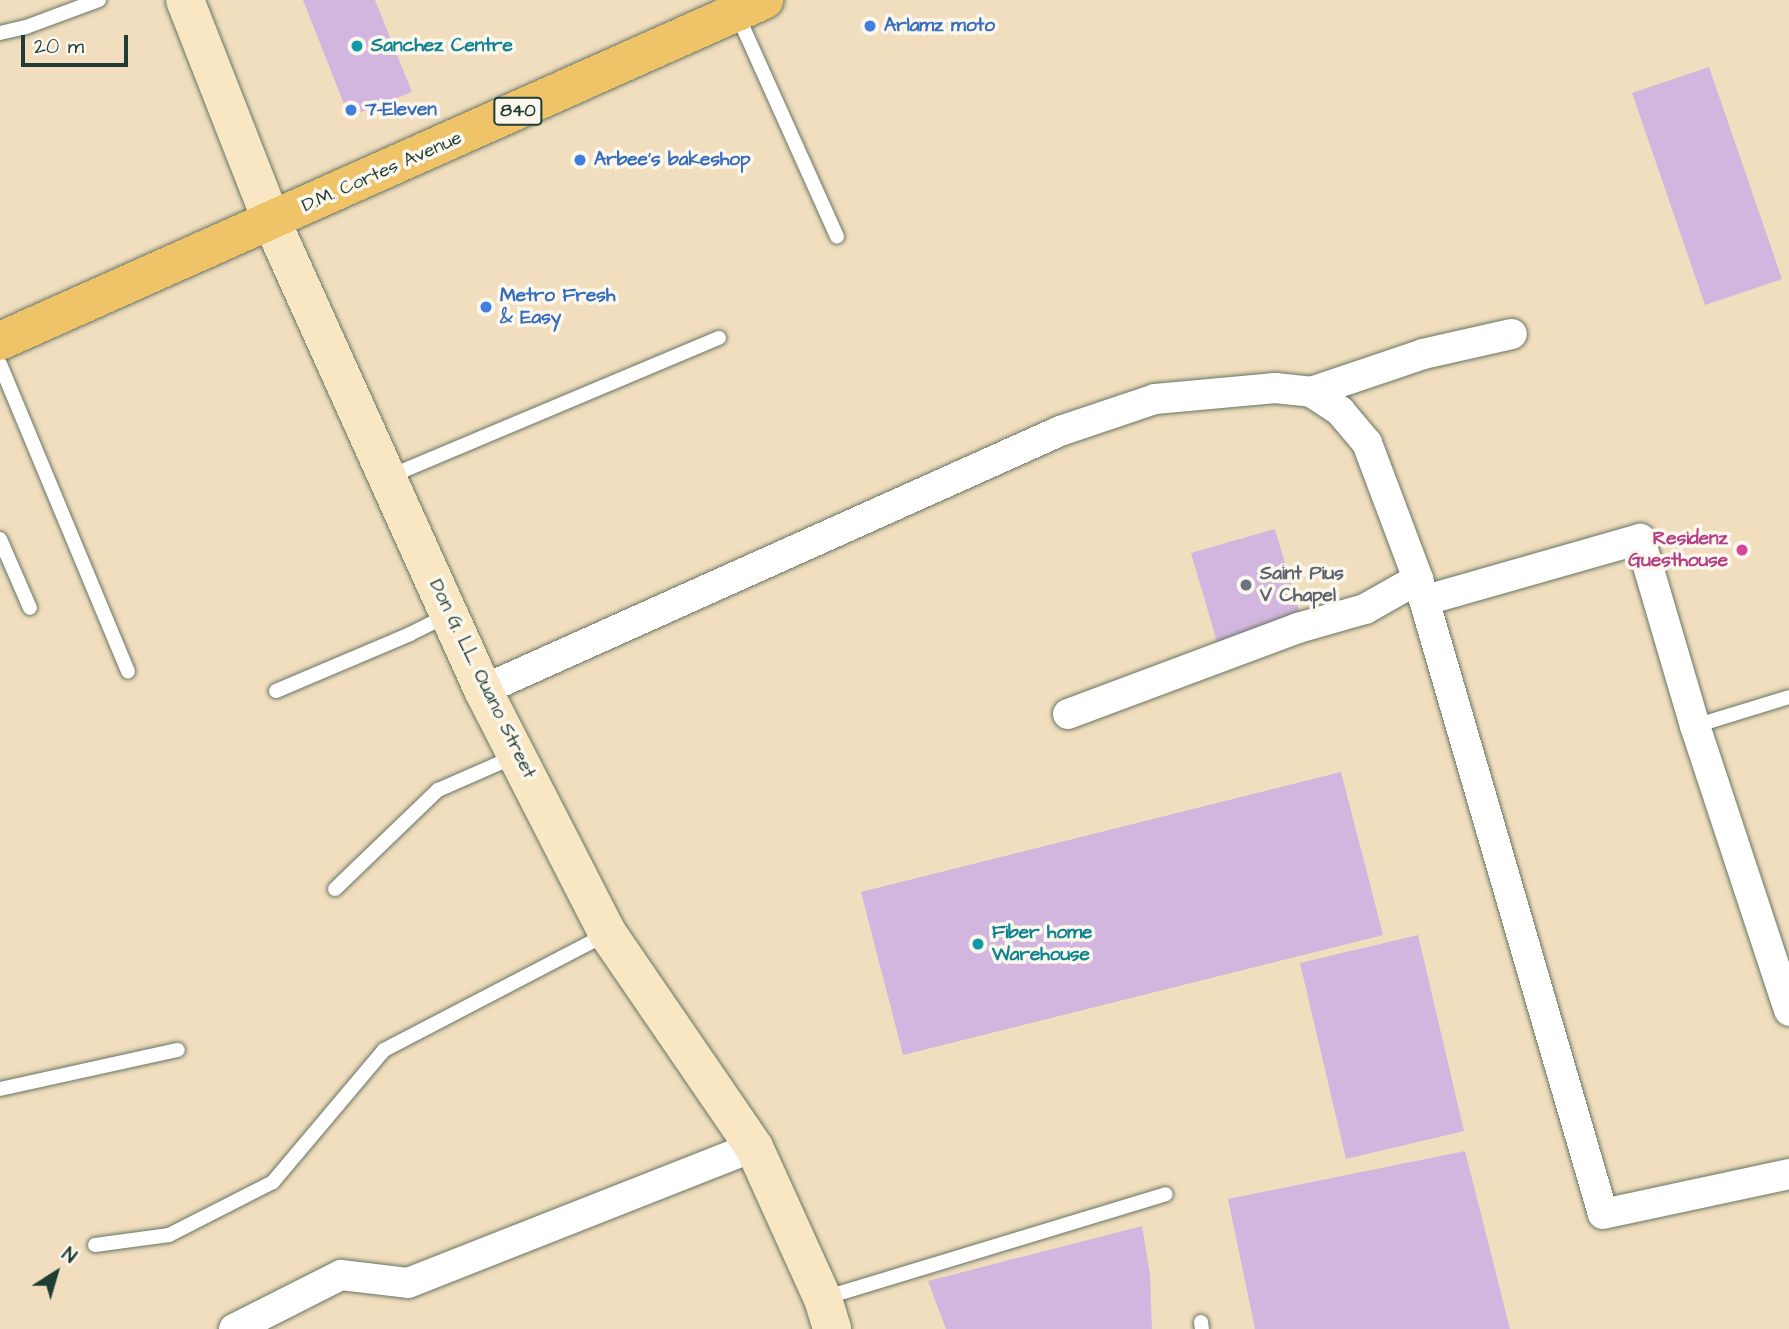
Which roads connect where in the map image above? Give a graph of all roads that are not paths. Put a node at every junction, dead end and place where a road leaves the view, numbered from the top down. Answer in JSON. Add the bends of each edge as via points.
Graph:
{"nodes":[{"id":1,"x":99,"y":0,"type":"edge"},
{"id":2,"x":185,"y":0,"type":"edge"},
{"id":3,"x":750,"y":6,"type":"edge"},
{"id":4,"x":0,"y":33,"type":"edge"},
{"id":5,"x":272,"y":222,"type":"junction"},
{"id":6,"x":836,"y":237,"type":"dead end"},
{"id":7,"x":1512,"y":334,"type":"dead end"},
{"id":8,"x":719,"y":338,"type":"dead end"},
{"id":9,"x":0,"y":341,"type":"edge"},
{"id":10,"x":0,"y":364,"type":"edge"},
{"id":11,"x":1311,"y":392,"type":"junction"},
{"id":12,"x":386,"y":478,"type":"junction"},
{"id":13,"x":0,"y":539,"type":"edge"},
{"id":14,"x":1422,"y":589,"type":"junction"},
{"id":15,"x":30,"y":608,"type":"dead end"},
{"id":16,"x":449,"y":614,"type":"junction"},
{"id":17,"x":128,"y":671,"type":"dead end"},
{"id":18,"x":483,"y":690,"type":"junction"},
{"id":19,"x":276,"y":691,"type":"dead end"},
{"id":20,"x":1789,"y":697,"type":"edge"},
{"id":21,"x":1068,"y":714,"type":"dead end"},
{"id":22,"x":1695,"y":726,"type":"junction"},
{"id":23,"x":518,"y":755,"type":"junction"},
{"id":24,"x":335,"y":889,"type":"dead end"},
{"id":25,"x":608,"y":934,"type":"junction"},
{"id":26,"x":1789,"y":1011,"type":"edge"},
{"id":27,"x":177,"y":1050,"type":"dead end"},
{"id":28,"x":0,"y":1089,"type":"edge"},
{"id":29,"x":754,"y":1147,"type":"junction"},
{"id":30,"x":1789,"y":1174,"type":"edge"},
{"id":31,"x":1166,"y":1194,"type":"dead end"},
{"id":32,"x":95,"y":1245,"type":"dead end"},
{"id":33,"x":827,"y":1314,"type":"edge"},
{"id":34,"x":234,"y":1329,"type":"edge"}],
"edges":[{"from":1,"to":4,"type":"lane"},
{"from":2,"to":5,"type":"street","name":"Don G. LL. Ouano Street"},
{"from":3,"to":5,"type":"highway","name":"D.M. Cortes Avenue","number":"840"},
{"from":3,"to":6,"type":"lane"},
{"from":5,"to":9,"type":"highway","name":"D.M. Cortes Avenue","number":"840"},
{"from":5,"to":12,"type":"street","name":"Don G. LL. Ouano Street"},
{"from":7,"to":11,"type":"street","via":[[1423,354]]},
{"from":8,"to":12,"type":"lane"},
{"from":10,"to":17,"type":"lane"},
{"from":11,"to":14,"type":"street","via":[[1340,411],[1367,443]]},
{"from":11,"to":18,"type":"street","via":[[1275,388],[1155,399],[1060,431]]},
{"from":12,"to":16,"type":"street","name":"Don G. LL. Ouano Street"},
{"from":13,"to":15,"type":"lane"},
{"from":14,"to":21,"type":"street","via":[[1297,628]]},
{"from":14,"to":22,"type":"street","via":[[1640,539]]},
{"from":14,"to":30,"type":"street","via":[[1603,1214]]},
{"from":16,"to":18,"type":"street","name":"Don G. LL. Ouano Street"},
{"from":16,"to":19,"type":"lane"},
{"from":18,"to":23,"type":"street","name":"Don G. LL. Ouano Street"},
{"from":20,"to":22,"type":"lane"},
{"from":22,"to":26,"type":"street"},
{"from":23,"to":24,"type":"lane","via":[[438,790]]},
{"from":23,"to":25,"type":"street","name":"Don G. LL. Ouano Street"},
{"from":25,"to":29,"type":"street","name":"Don G. LL. Ouano Street"},
{"from":25,"to":32,"type":"lane","via":[[384,1051],[273,1182],[169,1235]]},
{"from":27,"to":28,"type":"lane"},
{"from":29,"to":33,"type":"street","name":"Don G. LL. Ouano Street"},
{"from":29,"to":34,"type":"street","via":[[408,1283],[341,1275]]},
{"from":31,"to":33,"type":"lane"}]}
